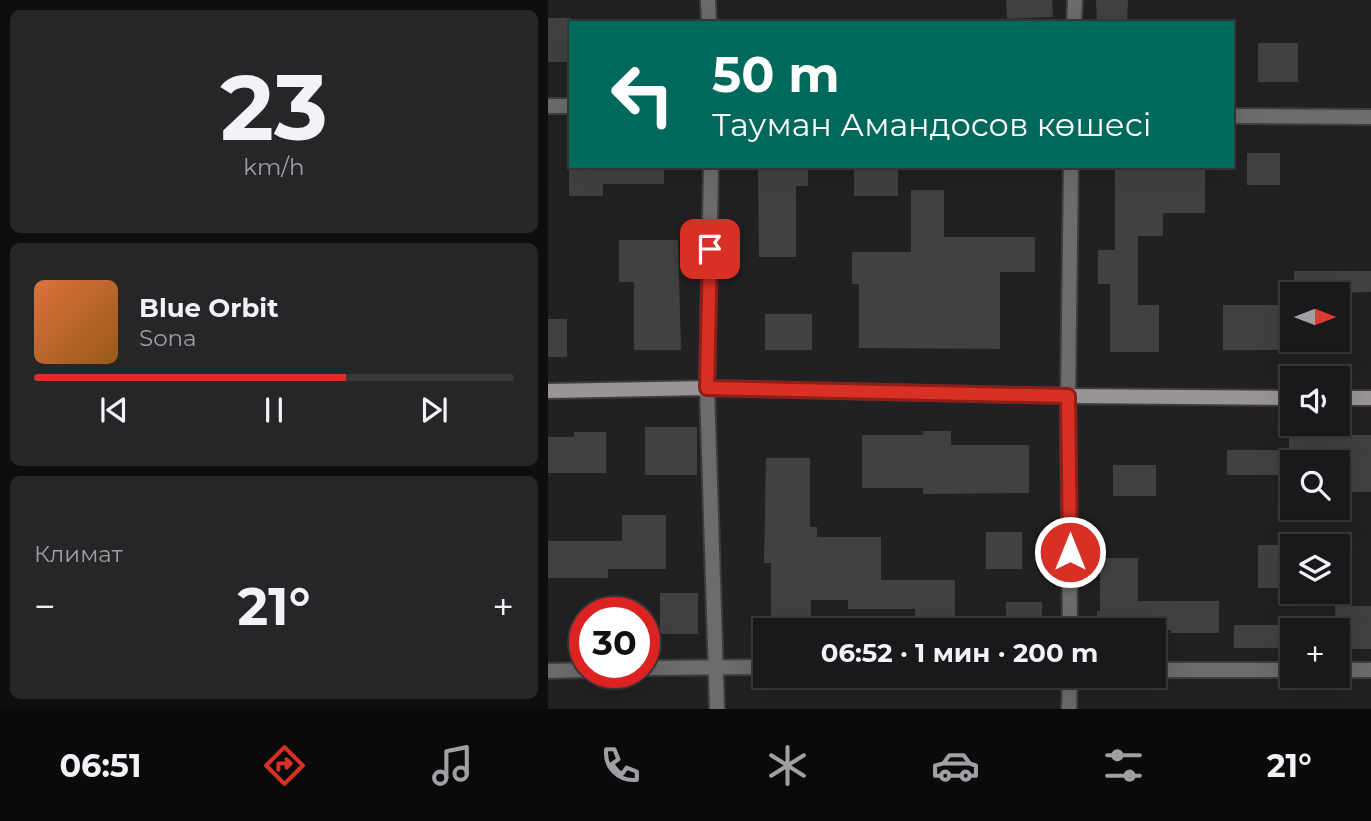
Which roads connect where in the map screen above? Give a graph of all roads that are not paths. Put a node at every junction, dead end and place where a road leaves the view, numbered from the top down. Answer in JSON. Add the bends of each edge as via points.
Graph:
{"nodes":[{"id":1,"x":708,"y":0,"type":"edge"},
{"id":2,"x":1075,"y":0,"type":"edge"},
{"id":3,"x":709,"y":21,"type":"edge"},
{"id":4,"x":1074,"y":21,"type":"edge"},
{"id":5,"x":548,"y":106,"type":"edge"},
{"id":6,"x":569,"y":106,"type":"edge"},
{"id":7,"x":1234,"y":116,"type":"edge"},
{"id":8,"x":1371,"y":117,"type":"edge"},
{"id":9,"x":711,"y":168,"type":"edge"},
{"id":10,"x":1071,"y":168,"type":"edge"},
{"id":11,"x":707,"y":388,"type":"junction"},
{"id":12,"x":548,"y":391,"type":"edge"},
{"id":13,"x":1068,"y":396,"type":"junction"},
{"id":14,"x":1280,"y":398,"type":"edge"},
{"id":15,"x":1350,"y":398,"type":"edge"},
{"id":16,"x":1371,"y":398,"type":"edge"},
{"id":17,"x":1070,"y":618,"type":"edge"},
{"id":18,"x":716,"y":667,"type":"junction"},
{"id":19,"x":753,"y":667,"type":"edge"},
{"id":20,"x":660,"y":668,"type":"edge"},
{"id":21,"x":569,"y":670,"type":"edge"},
{"id":22,"x":1166,"y":670,"type":"edge"},
{"id":23,"x":1280,"y":670,"type":"edge"},
{"id":24,"x":1350,"y":670,"type":"edge"},
{"id":25,"x":1371,"y":670,"type":"edge"},
{"id":26,"x":548,"y":671,"type":"edge"},
{"id":27,"x":1070,"y":688,"type":"edge"},
{"id":28,"x":717,"y":709,"type":"edge"},
{"id":29,"x":1070,"y":709,"type":"edge"}],
"edges":[{"from":1,"to":3,"type":"street"},
{"from":2,"to":4,"type":"street"},
{"from":5,"to":6,"type":"street"},
{"from":7,"to":8,"type":"street"},
{"from":9,"to":11,"type":"street"},
{"from":10,"to":13,"type":"street"},
{"from":11,"to":12,"type":"main road"},
{"from":11,"to":13,"type":"main road"},
{"from":11,"to":18,"type":"street"},
{"from":13,"to":14,"type":"main road"},
{"from":13,"to":17,"type":"street"},
{"from":15,"to":16,"type":"main road"},
{"from":18,"to":19,"type":"street"},
{"from":18,"to":20,"type":"street"},
{"from":18,"to":28,"type":"street"},
{"from":21,"to":26,"type":"street"},
{"from":22,"to":23,"type":"street"},
{"from":24,"to":25,"type":"street"},
{"from":27,"to":29,"type":"street"}]}
